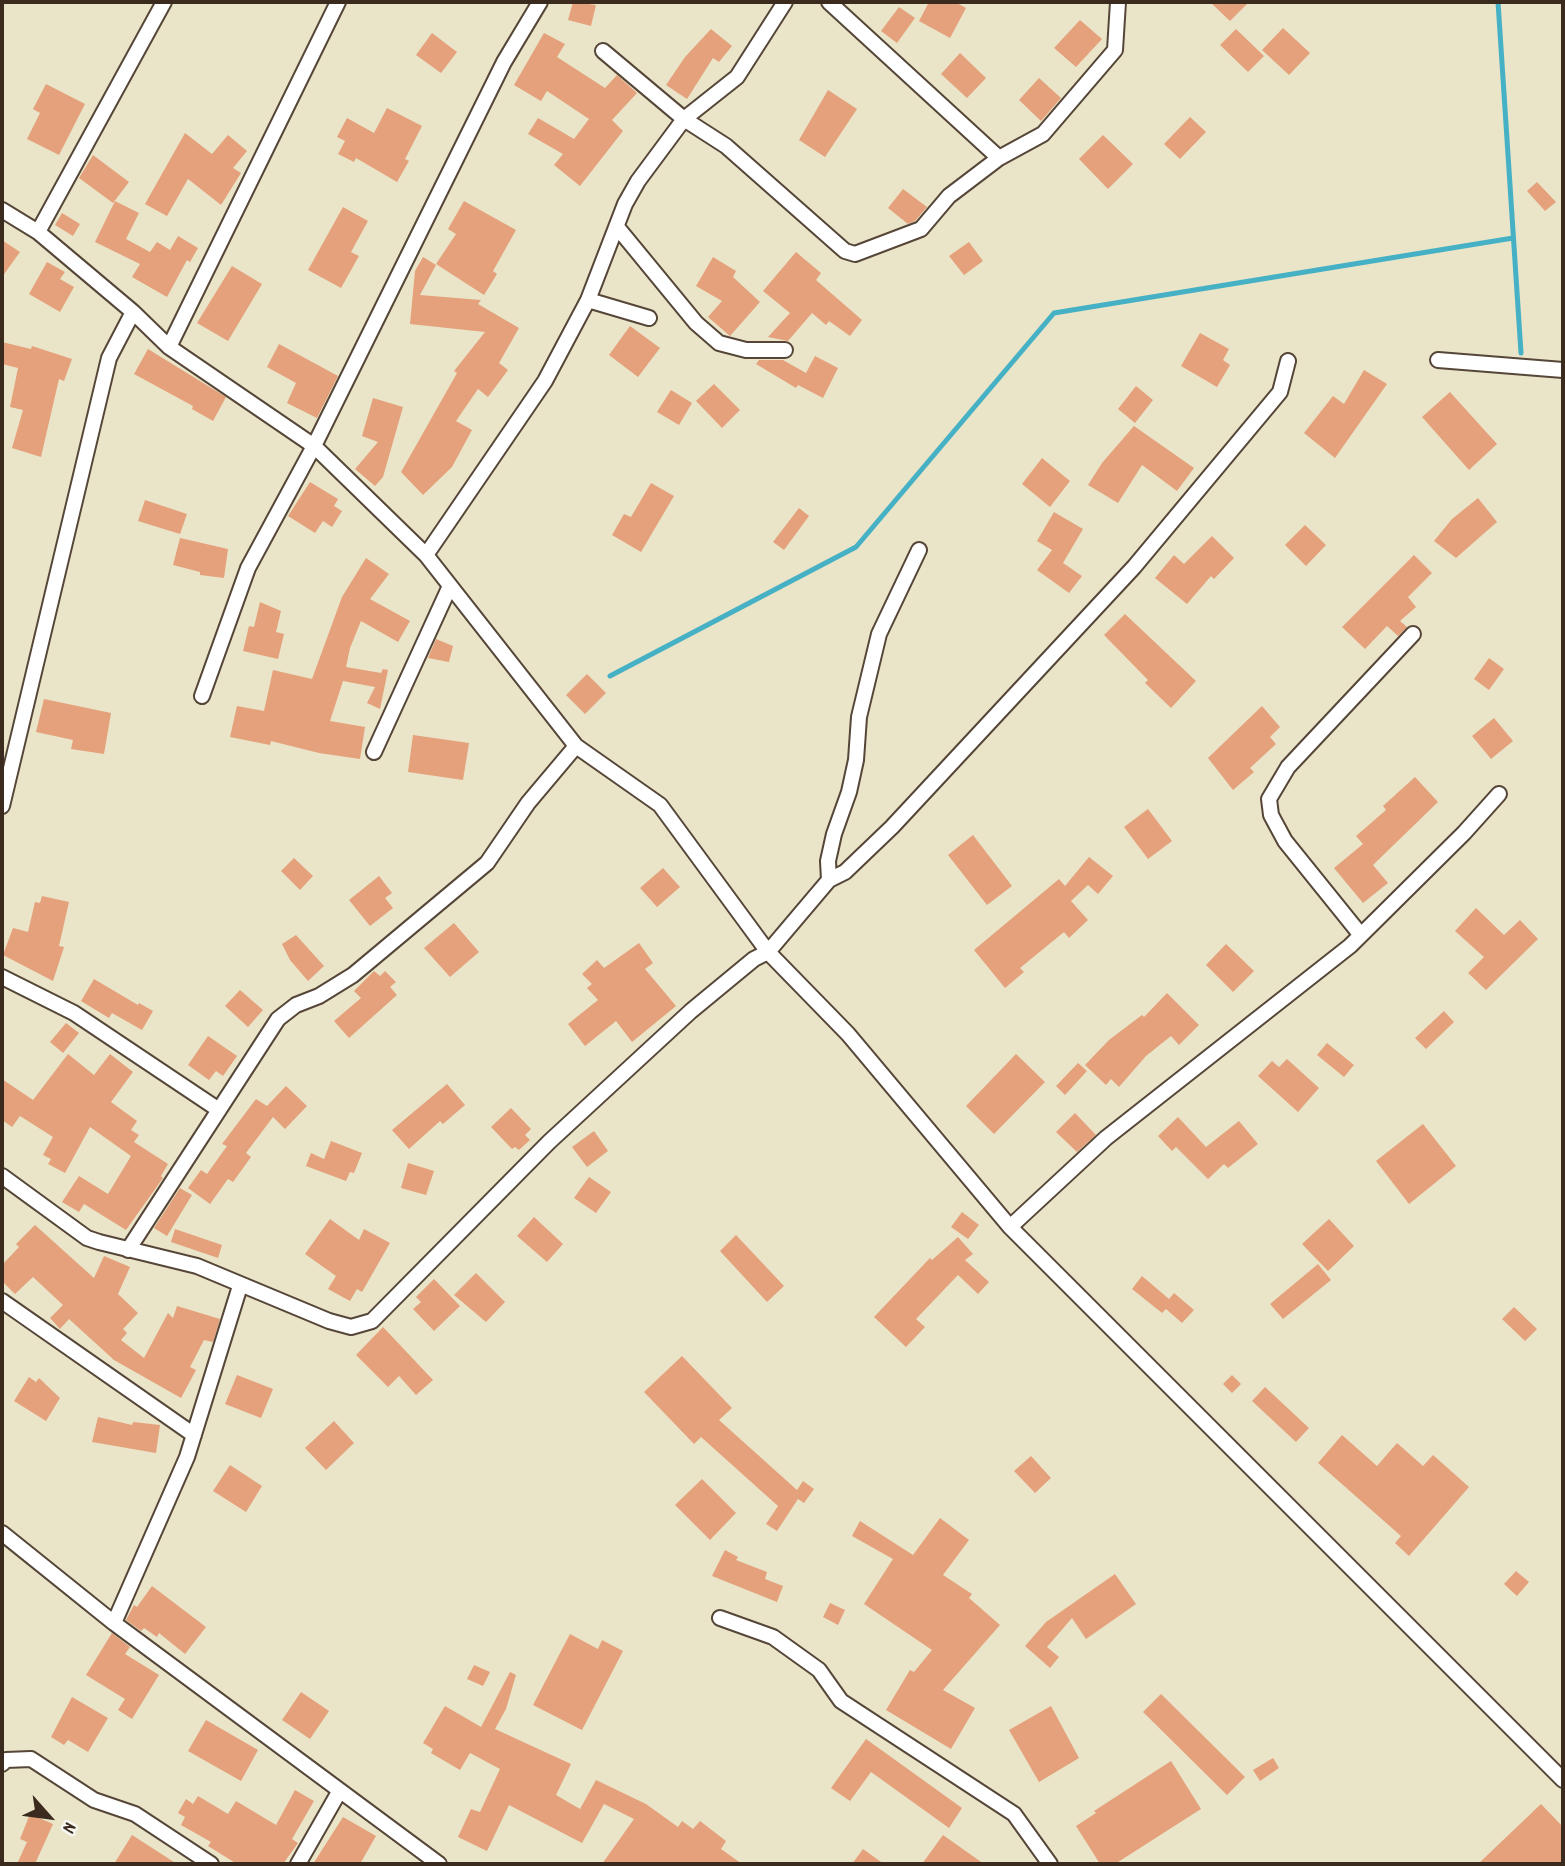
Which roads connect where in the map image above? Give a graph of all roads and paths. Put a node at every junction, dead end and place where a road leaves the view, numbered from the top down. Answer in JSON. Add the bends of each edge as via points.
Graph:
{"nodes":[{"id":1,"x":164,"y":2,"type":"edge"},
{"id":2,"x":338,"y":2,"type":"edge"},
{"id":3,"x":540,"y":2,"type":"edge"},
{"id":4,"x":785,"y":2,"type":"edge"},
{"id":5,"x":829,"y":2,"type":"edge"},
{"id":6,"x":1118,"y":2,"type":"edge"},
{"id":7,"x":603,"y":51,"type":"dead end"},
{"id":8,"x":684,"y":119,"type":"junction"},
{"id":9,"x":999,"y":158,"type":"junction"},
{"id":10,"x":2,"y":209,"type":"edge"},
{"id":11,"x":617,"y":227,"type":"junction"},
{"id":12,"x":38,"y":232,"type":"junction"},
{"id":13,"x":588,"y":300,"type":"junction"},
{"id":14,"x":133,"y":312,"type":"junction"},
{"id":15,"x":649,"y":318,"type":"dead end"},
{"id":16,"x":169,"y":347,"type":"junction"},
{"id":17,"x":785,"y":350,"type":"dead end"},
{"id":18,"x":1438,"y":360,"type":"dead end"},
{"id":19,"x":1288,"y":361,"type":"dead end"},
{"id":20,"x":1563,"y":370,"type":"edge"},
{"id":21,"x":314,"y":446,"type":"junction"},
{"id":22,"x":919,"y":550,"type":"dead end"},
{"id":23,"x":426,"y":555,"type":"junction"},
{"id":24,"x":450,"y":586,"type":"junction"},
{"id":25,"x":1413,"y":634,"type":"dead end"},
{"id":26,"x":202,"y":696,"type":"dead end"},
{"id":27,"x":576,"y":746,"type":"junction"},
{"id":28,"x":374,"y":752,"type":"dead end"},
{"id":29,"x":1499,"y":794,"type":"dead end"},
{"id":30,"x":2,"y":806,"type":"edge"},
{"id":31,"x":829,"y":880,"type":"junction"},
{"id":32,"x":1360,"y":934,"type":"junction"},
{"id":33,"x":768,"y":952,"type":"junction"},
{"id":34,"x":2,"y":977,"type":"edge"},
{"id":35,"x":219,"y":1110,"type":"junction"},
{"id":36,"x":2,"y":1176,"type":"edge"},
{"id":37,"x":1010,"y":1227,"type":"junction"},
{"id":38,"x":128,"y":1250,"type":"junction"},
{"id":39,"x":240,"y":1286,"type":"junction"},
{"id":40,"x":2,"y":1301,"type":"edge"},
{"id":41,"x":194,"y":1435,"type":"junction"},
{"id":42,"x":2,"y":1533,"type":"edge"},
{"id":43,"x":720,"y":1618,"type":"dead end"},
{"id":44,"x":114,"y":1623,"type":"junction"},
{"id":45,"x":2,"y":1764,"type":"edge"},
{"id":46,"x":1563,"y":1780,"type":"edge"},
{"id":47,"x":339,"y":1792,"type":"junction"},
{"id":48,"x":211,"y":1864,"type":"edge"},
{"id":49,"x":298,"y":1864,"type":"edge"},
{"id":50,"x":439,"y":1864,"type":"edge"},
{"id":51,"x":1050,"y":1864,"type":"edge"}],
"edges":[{"from":1,"to":12,"type":"street"},
{"from":2,"to":16,"type":"street"},
{"from":3,"to":21,"type":"street","via":[[504,62]]},
{"from":4,"to":8,"type":"street","via":[[737,77]]},
{"from":5,"to":9,"type":"street"},
{"from":6,"to":9,"type":"street","via":[[1115,50],[1043,134]]},
{"from":7,"to":8,"type":"street"},
{"from":8,"to":9,"type":"street","via":[[726,146],[845,251],[855,254],[921,229],[949,196]]},
{"from":8,"to":11,"type":"street","via":[[638,181]]},
{"from":10,"to":12,"type":"street"},
{"from":11,"to":13,"type":"street"},
{"from":11,"to":17,"type":"street","via":[[696,323],[719,343],[746,350]]},
{"from":12,"to":14,"type":"street"},
{"from":13,"to":15,"type":"street"},
{"from":13,"to":23,"type":"street","via":[[545,381]]},
{"from":14,"to":16,"type":"street"},
{"from":14,"to":30,"type":"street","via":[[109,358]]},
{"from":16,"to":21,"type":"street"},
{"from":18,"to":20,"type":"street"},
{"from":19,"to":31,"type":"street","via":[[1280,392],[1134,567],[892,827],[845,872]]},
{"from":21,"to":23,"type":"street"},
{"from":21,"to":26,"type":"street","via":[[248,568]]},
{"from":22,"to":31,"type":"street","via":[[879,634],[859,717],[851,781],[831,848]]},
{"from":23,"to":24,"type":"street"},
{"from":24,"to":27,"type":"street"},
{"from":24,"to":28,"type":"street"},
{"from":25,"to":32,"type":"street","via":[[1288,767],[1269,799],[1271,816],[1285,841]]},
{"from":27,"to":33,"type":"street","via":[[660,805]]},
{"from":27,"to":35,"type":"street","via":[[528,803],[487,863],[353,975],[278,1019]]},
{"from":29,"to":32,"type":"street"},
{"from":31,"to":33,"type":"street"},
{"from":32,"to":37,"type":"street","via":[[1106,1138]]},
{"from":33,"to":37,"type":"street","via":[[848,1034]]},
{"from":33,"to":39,"type":"street","via":[[691,1011],[549,1142],[372,1321],[351,1327]]},
{"from":34,"to":35,"type":"street","via":[[74,1013]]},
{"from":35,"to":38,"type":"street"},
{"from":36,"to":38,"type":"street","via":[[87,1238]]},
{"from":37,"to":46,"type":"street"},
{"from":38,"to":39,"type":"street","via":[[197,1266]]},
{"from":39,"to":41,"type":"street"},
{"from":40,"to":41,"type":"street"},
{"from":41,"to":44,"type":"street"},
{"from":42,"to":44,"type":"street"},
{"from":43,"to":51,"type":"street","via":[[773,1637],[819,1670],[841,1701],[1014,1814]]},
{"from":44,"to":47,"type":"street"},
{"from":45,"to":48,"type":"street","via":[[31,1759],[93,1800],[135,1814]]},
{"from":47,"to":49,"type":"street"},
{"from":47,"to":50,"type":"street"}]}
